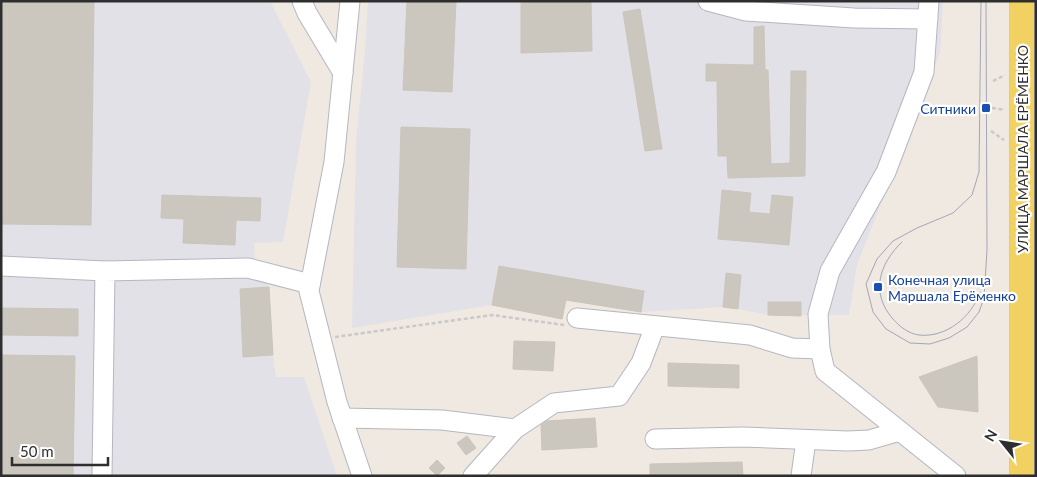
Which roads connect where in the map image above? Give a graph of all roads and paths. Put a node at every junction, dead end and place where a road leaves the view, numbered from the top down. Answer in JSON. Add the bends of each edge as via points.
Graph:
{"nodes":[{"id":1,"x":302,"y":1,"type":"edge"},
{"id":2,"x":350,"y":1,"type":"edge"},
{"id":3,"x":708,"y":1,"type":"edge"},
{"id":4,"x":1022,"y":1,"type":"edge"},
{"id":5,"x":928,"y":10,"type":"edge"},
{"id":6,"x":343,"y":73,"type":"junction"},
{"id":7,"x":1009,"y":73,"type":"dead end"},
{"id":8,"x":993,"y":81,"type":"dead end"},
{"id":9,"x":992,"y":108,"type":"dead end"},
{"id":10,"x":1008,"y":111,"type":"dead end"},
{"id":11,"x":991,"y":131,"type":"dead end"},
{"id":12,"x":1008,"y":143,"type":"dead end"},
{"id":13,"x":1,"y":266,"type":"edge"},
{"id":14,"x":105,"y":271,"type":"junction"},
{"id":15,"x":310,"y":284,"type":"junction"},
{"id":16,"x":577,"y":318,"type":"joint"},
{"id":17,"x":654,"y":326,"type":"junction"},
{"id":18,"x":321,"y":339,"type":"junction"},
{"id":19,"x":820,"y":348,"type":"junction"},
{"id":20,"x":342,"y":418,"type":"junction"},
{"id":21,"x":516,"y":429,"type":"junction"},
{"id":22,"x":900,"y":431,"type":"junction"},
{"id":23,"x":656,"y":439,"type":"dead end"},
{"id":24,"x":806,"y":440,"type":"junction"},
{"id":25,"x":102,"y":476,"type":"edge"},
{"id":26,"x":362,"y":476,"type":"edge"},
{"id":27,"x":473,"y":476,"type":"edge"},
{"id":28,"x":801,"y":476,"type":"edge"},
{"id":29,"x":956,"y":476,"type":"edge"},
{"id":30,"x":1022,"y":476,"type":"edge"}],
"edges":[{"from":1,"to":6,"type":"street"},
{"from":2,"to":6,"type":"street"},
{"from":3,"to":5,"type":"street","via":[[746,10],[854,18]]},
{"from":4,"to":30,"type":"main road","name":"УЛИЦА МАРШАЛА ЕРЁМЕНКО"},
{"from":5,"to":19,"type":"street","via":[[924,72],[886,172],[830,271],[818,314]]},
{"from":6,"to":15,"type":"street","via":[[334,162]]},
{"from":7,"to":8,"type":"path"},
{"from":9,"to":10,"type":"path"},
{"from":11,"to":12,"type":"path"},
{"from":13,"to":14,"type":"street"},
{"from":14,"to":15,"type":"street","via":[[248,268]]},
{"from":14,"to":25,"type":"street"},
{"from":15,"to":18,"type":"street"},
{"from":16,"to":17,"type":"street"},
{"from":16,"to":18,"type":"path","via":[[564,326],[492,315]]},
{"from":17,"to":19,"type":"street","via":[[750,335],[792,348]]},
{"from":17,"to":21,"type":"street","via":[[641,363],[619,396],[554,402]]},
{"from":18,"to":20,"type":"street"},
{"from":19,"to":22,"type":"street","via":[[825,371]]},
{"from":20,"to":21,"type":"street","via":[[442,420]]},
{"from":20,"to":26,"type":"street"},
{"from":21,"to":27,"type":"street"},
{"from":22,"to":24,"type":"street","via":[[869,440]]},
{"from":22,"to":29,"type":"street"},
{"from":23,"to":24,"type":"street","via":[[744,437]]},
{"from":24,"to":28,"type":"street"}]}
